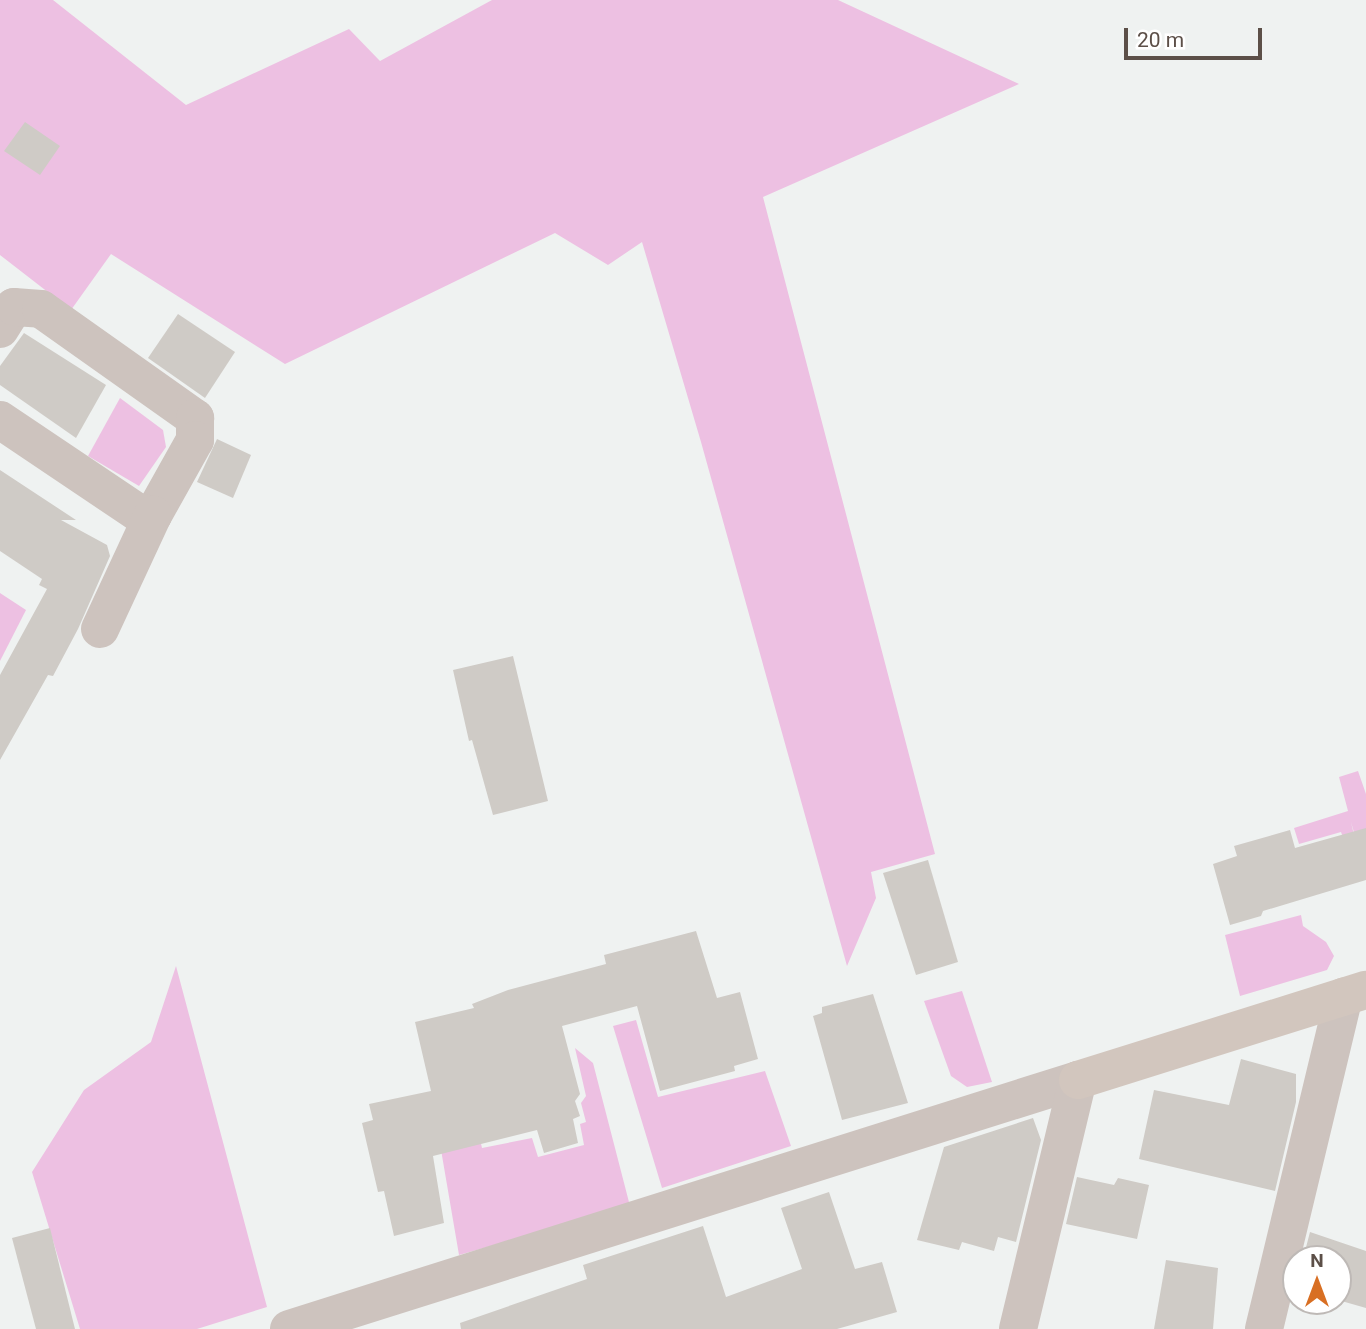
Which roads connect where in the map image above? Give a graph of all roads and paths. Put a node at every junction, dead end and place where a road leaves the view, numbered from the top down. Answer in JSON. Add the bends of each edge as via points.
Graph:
{"nodes":[{"id":1,"x":0,"y":330,"type":"edge"},
{"id":2,"x":0,"y":420,"type":"edge"},
{"id":3,"x":153,"y":515,"type":"junction"},
{"id":4,"x":100,"y":629,"type":"dead end"},
{"id":5,"x":1355,"y":993,"type":"edge"},
{"id":6,"x":1078,"y":1080,"type":"junction"},
{"id":7,"x":289,"y":1329,"type":"edge"},
{"id":8,"x":1018,"y":1329,"type":"edge"},
{"id":9,"x":1264,"y":1329,"type":"edge"}],
"edges":[{"from":1,"to":3,"type":"street","via":[[14,307],[41,309],[195,418],[195,440]]},
{"from":2,"to":3,"type":"street","via":[[137,512]]},
{"from":3,"to":4,"type":"street"},
{"from":5,"to":6,"type":"street"},
{"from":5,"to":9,"type":"street"},
{"from":6,"to":7,"type":"street"},
{"from":6,"to":8,"type":"street"}]}
